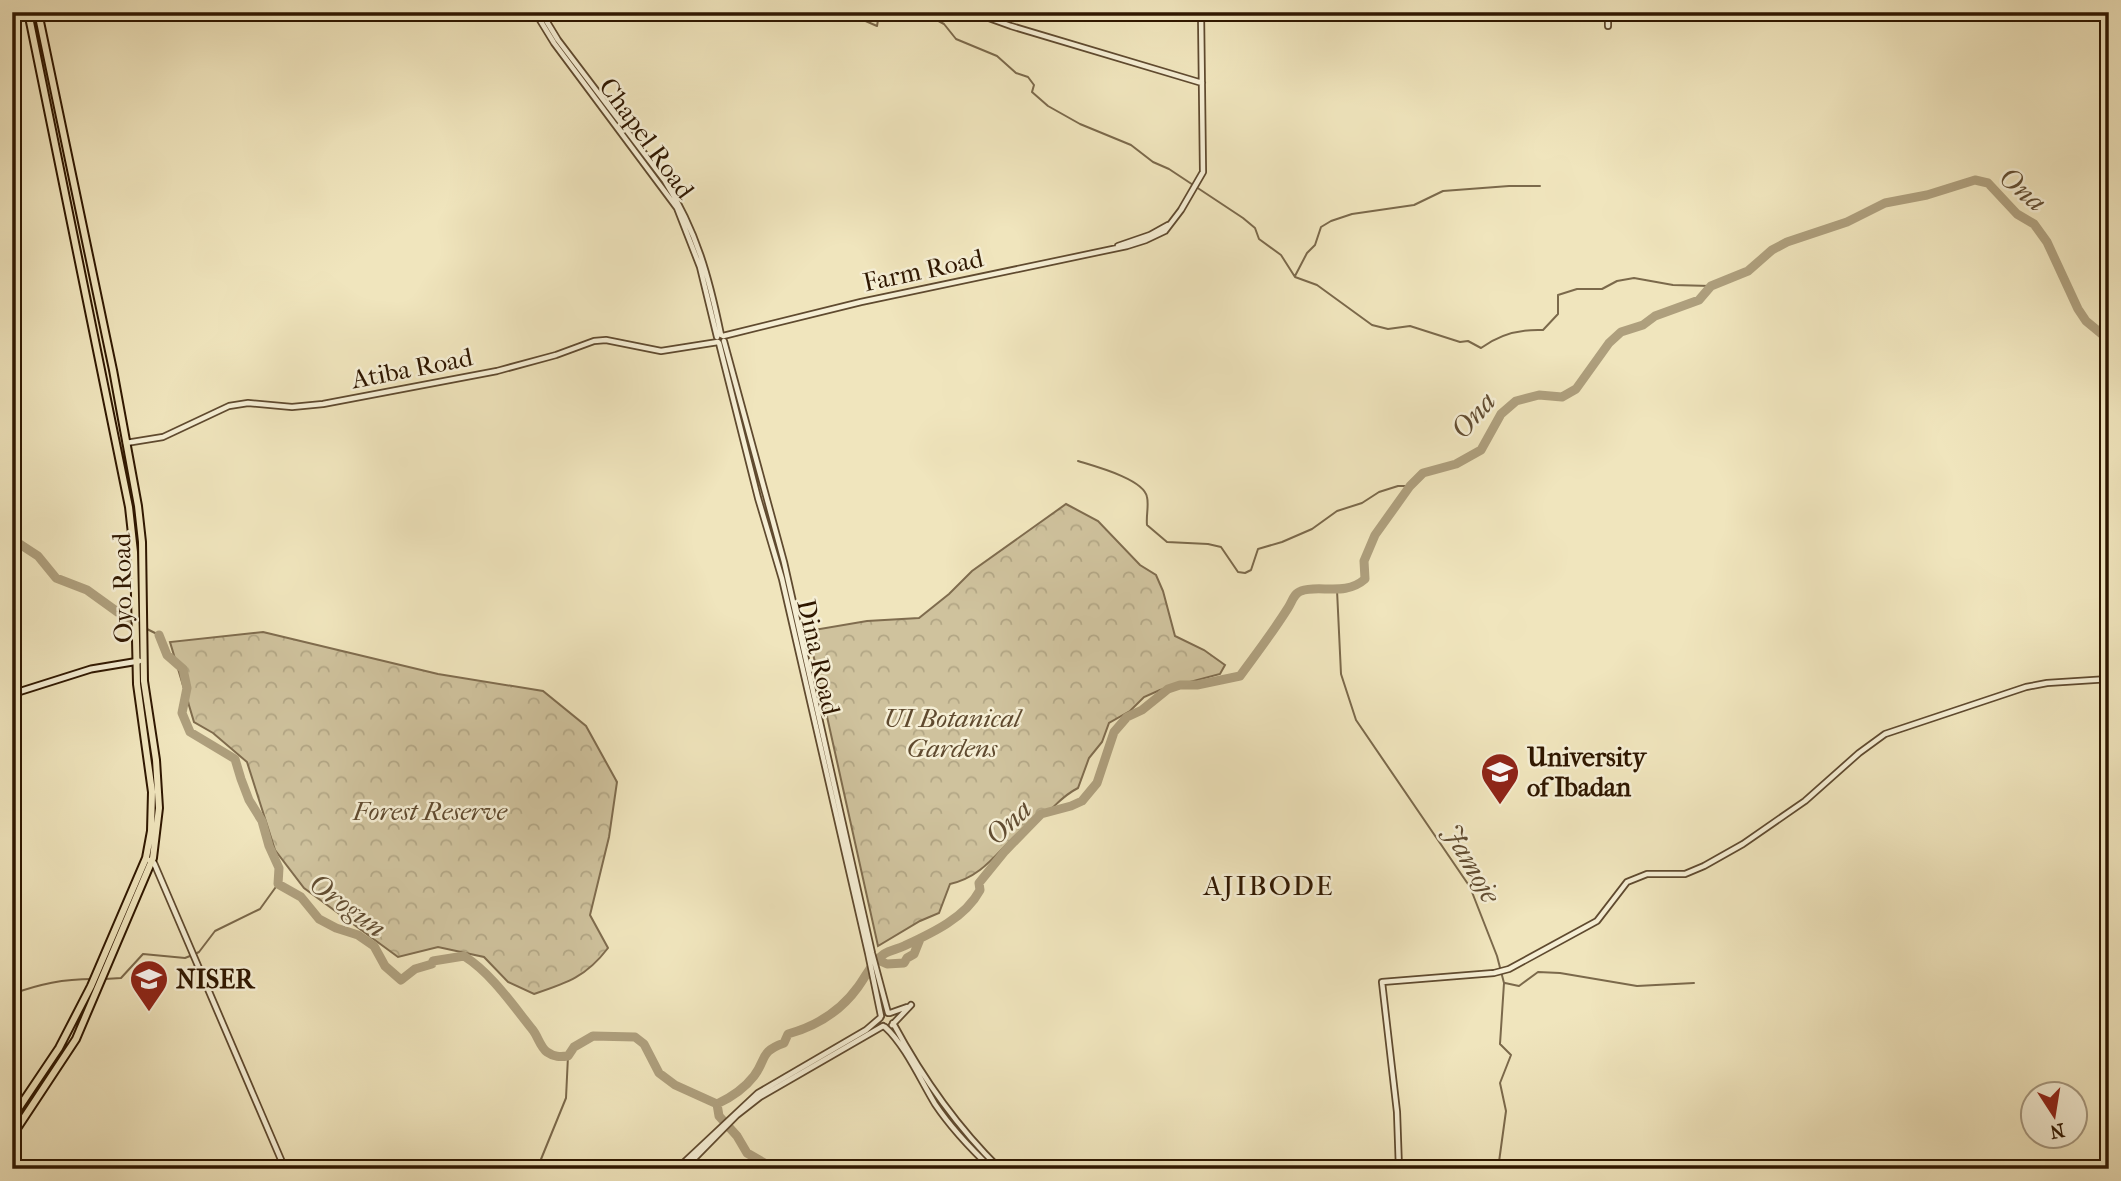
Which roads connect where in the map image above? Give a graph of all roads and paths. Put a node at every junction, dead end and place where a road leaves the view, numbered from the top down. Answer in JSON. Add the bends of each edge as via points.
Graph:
{"nodes":[{"id":1,"x":28,"y":12,"type":"edge"},
{"id":2,"x":38,"y":12,"type":"edge"},
{"id":3,"x":535,"y":12,"type":"edge"},
{"id":4,"x":541,"y":12,"type":"edge"},
{"id":5,"x":972,"y":12,"type":"edge"},
{"id":6,"x":1201,"y":12,"type":"edge"},
{"id":7,"x":1608,"y":12,"type":"edge"},
{"id":8,"x":1608,"y":26,"type":"dead end"},
{"id":9,"x":1202,"y":83,"type":"junction"},
{"id":10,"x":721,"y":339,"type":"junction"},
{"id":11,"x":126,"y":443,"type":"junction"},
{"id":12,"x":132,"y":525,"type":"junction"},
{"id":13,"x":140,"y":525,"type":"junction"},
{"id":14,"x":139,"y":661,"type":"junction"},
{"id":15,"x":2109,"y":679,"type":"edge"},
{"id":16,"x":12,"y":694,"type":"edge"},
{"id":17,"x":149,"y":859,"type":"junction"},
{"id":18,"x":101,"y":972,"type":"junction"},
{"id":19,"x":877,"y":980,"type":"junction"},
{"id":20,"x":889,"y":1013,"type":"junction"},
{"id":21,"x":880,"y":1017,"type":"junction"},
{"id":22,"x":893,"y":1022,"type":"junction"},
{"id":23,"x":884,"y":1027,"type":"junction"},
{"id":24,"x":735,"y":1114,"type":"junction"},
{"id":25,"x":12,"y":1118,"type":"edge"},
{"id":26,"x":12,"y":1136,"type":"edge"},
{"id":27,"x":713,"y":1136,"type":"junction"},
{"id":28,"x":285,"y":1169,"type":"edge"},
{"id":29,"x":677,"y":1169,"type":"edge"},
{"id":30,"x":684,"y":1169,"type":"edge"},
{"id":31,"x":992,"y":1169,"type":"edge"},
{"id":32,"x":1000,"y":1169,"type":"edge"},
{"id":33,"x":1399,"y":1169,"type":"edge"}],
"edges":[{"from":1,"to":12,"type":"highway","name":"Oyo Road"},
{"from":2,"to":11,"type":"highway","name":"Oyo Road"},
{"from":3,"to":10,"type":"street","name":"Chapel Road","via":[[677,208]]},
{"from":4,"to":10,"type":"street","name":"Chapel Road","via":[[681,206],[705,265]]},
{"from":5,"to":9,"type":"street"},
{"from":6,"to":9,"type":"street"},
{"from":7,"to":8,"type":"street"},
{"from":9,"to":10,"type":"street","name":"Farm Road","via":[[1203,172],[1181,210],[1156,236],[1128,246],[861,302]]},
{"from":10,"to":11,"type":"street","name":"Atiba Road","via":[[661,351],[594,341],[505,369],[323,404],[292,407],[248,402],[229,406],[163,437]]},
{"from":10,"to":19,"type":"street","name":"Dina Road","via":[[784,562]]},
{"from":11,"to":13,"type":"highway","name":"Oyo Road"},
{"from":12,"to":13,"type":"highway"},
{"from":12,"to":14,"type":"highway","name":"Oyo Road"},
{"from":13,"to":14,"type":"highway","name":"Oyo Road"},
{"from":14,"to":16,"type":"main road","via":[[91,669]]},
{"from":14,"to":17,"type":"highway","name":"Oyo Road","via":[[159,793],[159,823]]},
{"from":15,"to":33,"type":"street","via":[[2026,687],[1885,734],[1805,801],[1743,844],[1685,874],[1647,874],[1628,883],[1597,921],[1507,970],[1382,982]]},
{"from":17,"to":18,"type":"highway","name":"Oyo Road"},
{"from":17,"to":28,"type":"street"},
{"from":18,"to":25,"type":"highway","name":"Oyo Road","via":[[59,1048]]},
{"from":18,"to":26,"type":"highway","name":"Oyo Road","via":[[76,1039]]},
{"from":19,"to":20,"type":"street"},
{"from":19,"to":21,"type":"street"},
{"from":20,"to":21,"type":"street"},
{"from":20,"to":22,"type":"street"},
{"from":20,"to":22,"type":"street","via":[[911,1005]]},
{"from":21,"to":23,"type":"street"},
{"from":21,"to":24,"type":"street","via":[[866,1030],[758,1093]]},
{"from":22,"to":23,"type":"street"},
{"from":22,"to":32,"type":"street","via":[[942,1104]]},
{"from":23,"to":24,"type":"street"},
{"from":23,"to":31,"type":"street","via":[[937,1107]]},
{"from":24,"to":27,"type":"street"},
{"from":27,"to":29,"type":"street"},
{"from":27,"to":30,"type":"street"}]}
